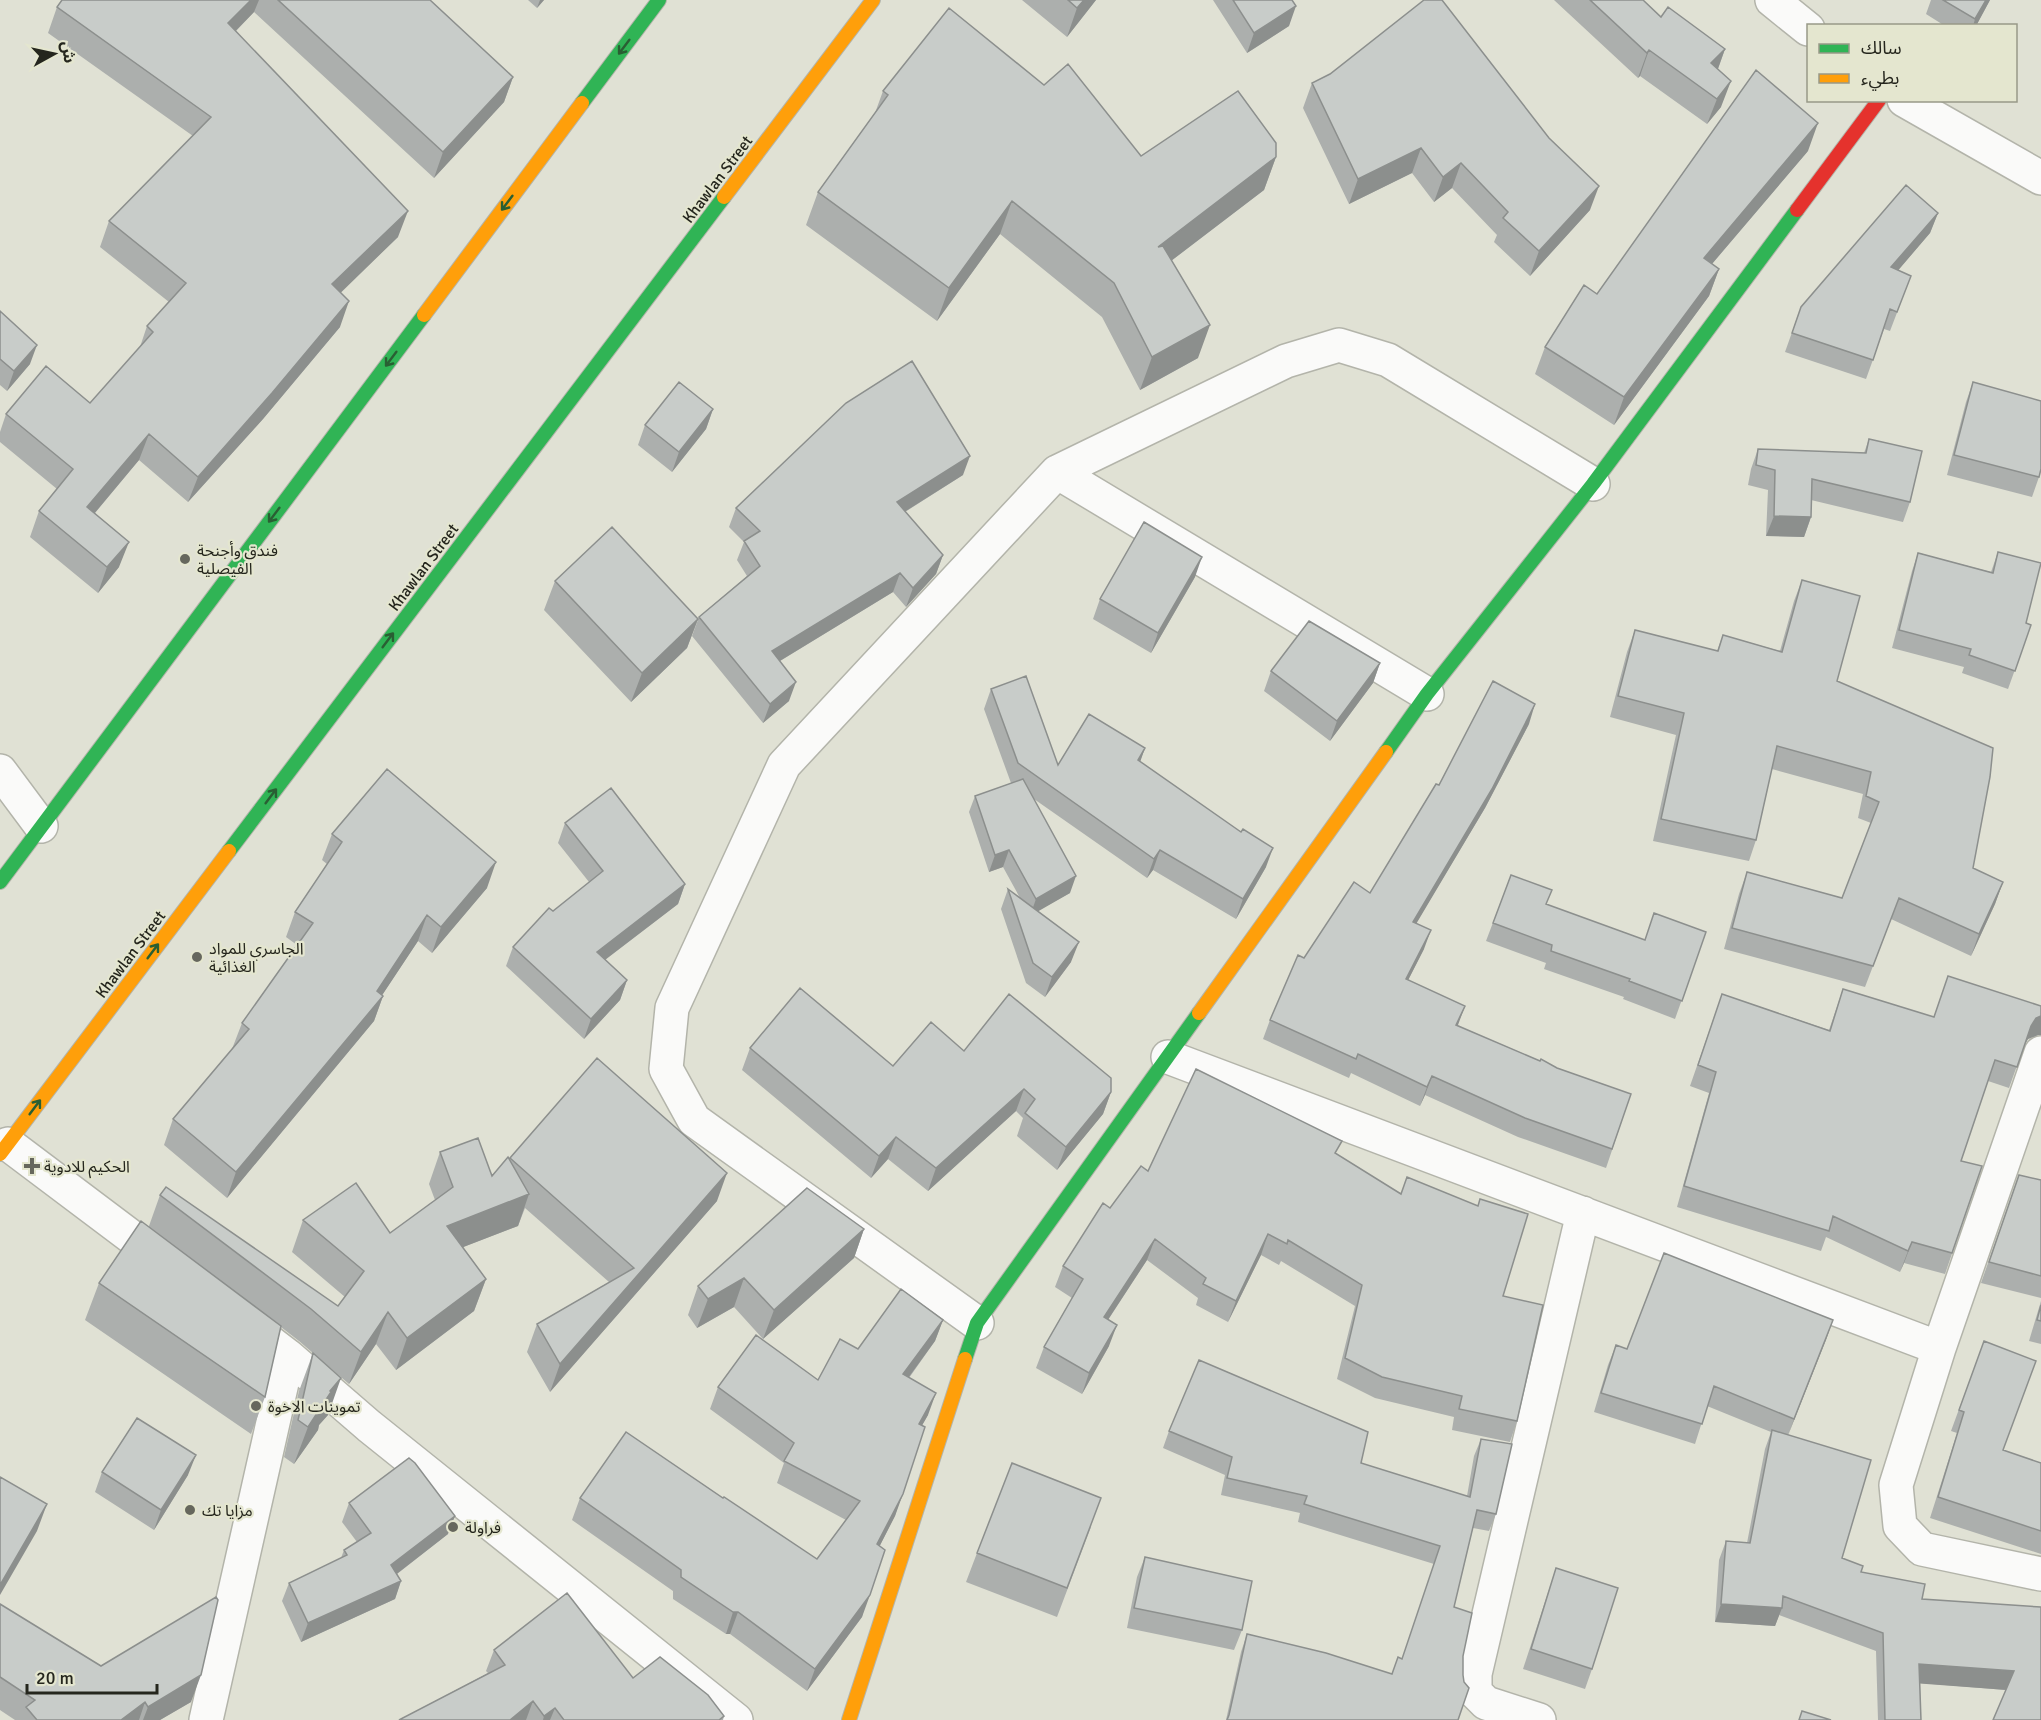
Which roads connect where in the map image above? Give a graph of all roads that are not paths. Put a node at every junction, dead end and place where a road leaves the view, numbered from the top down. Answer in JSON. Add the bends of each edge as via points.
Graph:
{"nodes":[{"id":1,"x":659,"y":0,"type":"edge"},
{"id":2,"x":873,"y":0,"type":"edge"},
{"id":3,"x":1772,"y":0,"type":"edge"},
{"id":4,"x":1807,"y":27,"type":"edge"},
{"id":5,"x":1878,"y":102,"type":"edge"},
{"id":6,"x":1908,"y":102,"type":"edge"},
{"id":7,"x":2041,"y":178,"type":"edge"},
{"id":8,"x":1057,"y":472,"type":"junction"},
{"id":9,"x":1593,"y":484,"type":"junction"},
{"id":10,"x":1426,"y":694,"type":"junction"},
{"id":11,"x":0,"y":771,"type":"edge"},
{"id":12,"x":41,"y":826,"type":"junction"},
{"id":13,"x":0,"y":882,"type":"edge"},
{"id":14,"x":2041,"y":1053,"type":"edge"},
{"id":15,"x":1168,"y":1057,"type":"junction"},
{"id":16,"x":4,"y":1149,"type":"edge"},
{"id":17,"x":1583,"y":1214,"type":"junction"},
{"id":18,"x":186,"y":1278,"type":"edge"},
{"id":19,"x":214,"y":1299,"type":"edge"},
{"id":20,"x":978,"y":1323,"type":"junction"},
{"id":21,"x":1939,"y":1348,"type":"junction"},
{"id":22,"x":288,"y":1356,"type":"junction"},
{"id":23,"x":2041,"y":1574,"type":"edge"},
{"id":24,"x":206,"y":1720,"type":"edge"},
{"id":25,"x":736,"y":1720,"type":"edge"},
{"id":26,"x":849,"y":1720,"type":"edge"},
{"id":27,"x":1539,"y":1720,"type":"edge"}],
"edges":[{"from":1,"to":12,"type":"main road","one_way":true},
{"from":16,"to":2,"type":"main road","name":"Khawlan Street","one_way":true},
{"from":3,"to":4,"type":"street"},
{"from":5,"to":9,"type":"main road"},
{"from":6,"to":7,"type":"street"},
{"from":8,"to":9,"type":"street","via":[[1286,361],[1340,345],[1388,360]]},
{"from":8,"to":10,"type":"street"},
{"from":8,"to":20,"type":"street","via":[[784,765],[672,1008],[666,1070],[694,1120]]},
{"from":9,"to":10,"type":"main road"},
{"from":10,"to":15,"type":"main road"},
{"from":11,"to":12,"type":"street"},
{"from":12,"to":13,"type":"main road"},
{"from":14,"to":21,"type":"street"},
{"from":15,"to":17,"type":"street"},
{"from":15,"to":20,"type":"main road"},
{"from":16,"to":18,"type":"street"},
{"from":17,"to":21,"type":"street"},
{"from":17,"to":27,"type":"street","via":[[1475,1674],[1475,1692],[1486,1703]]},
{"from":19,"to":22,"type":"street"},
{"from":20,"to":26,"type":"main road"},
{"from":21,"to":23,"type":"street","via":[[1896,1485],[1900,1526],[1922,1549]]},
{"from":22,"to":24,"type":"street"},
{"from":22,"to":25,"type":"street","via":[[369,1426]]}]}
